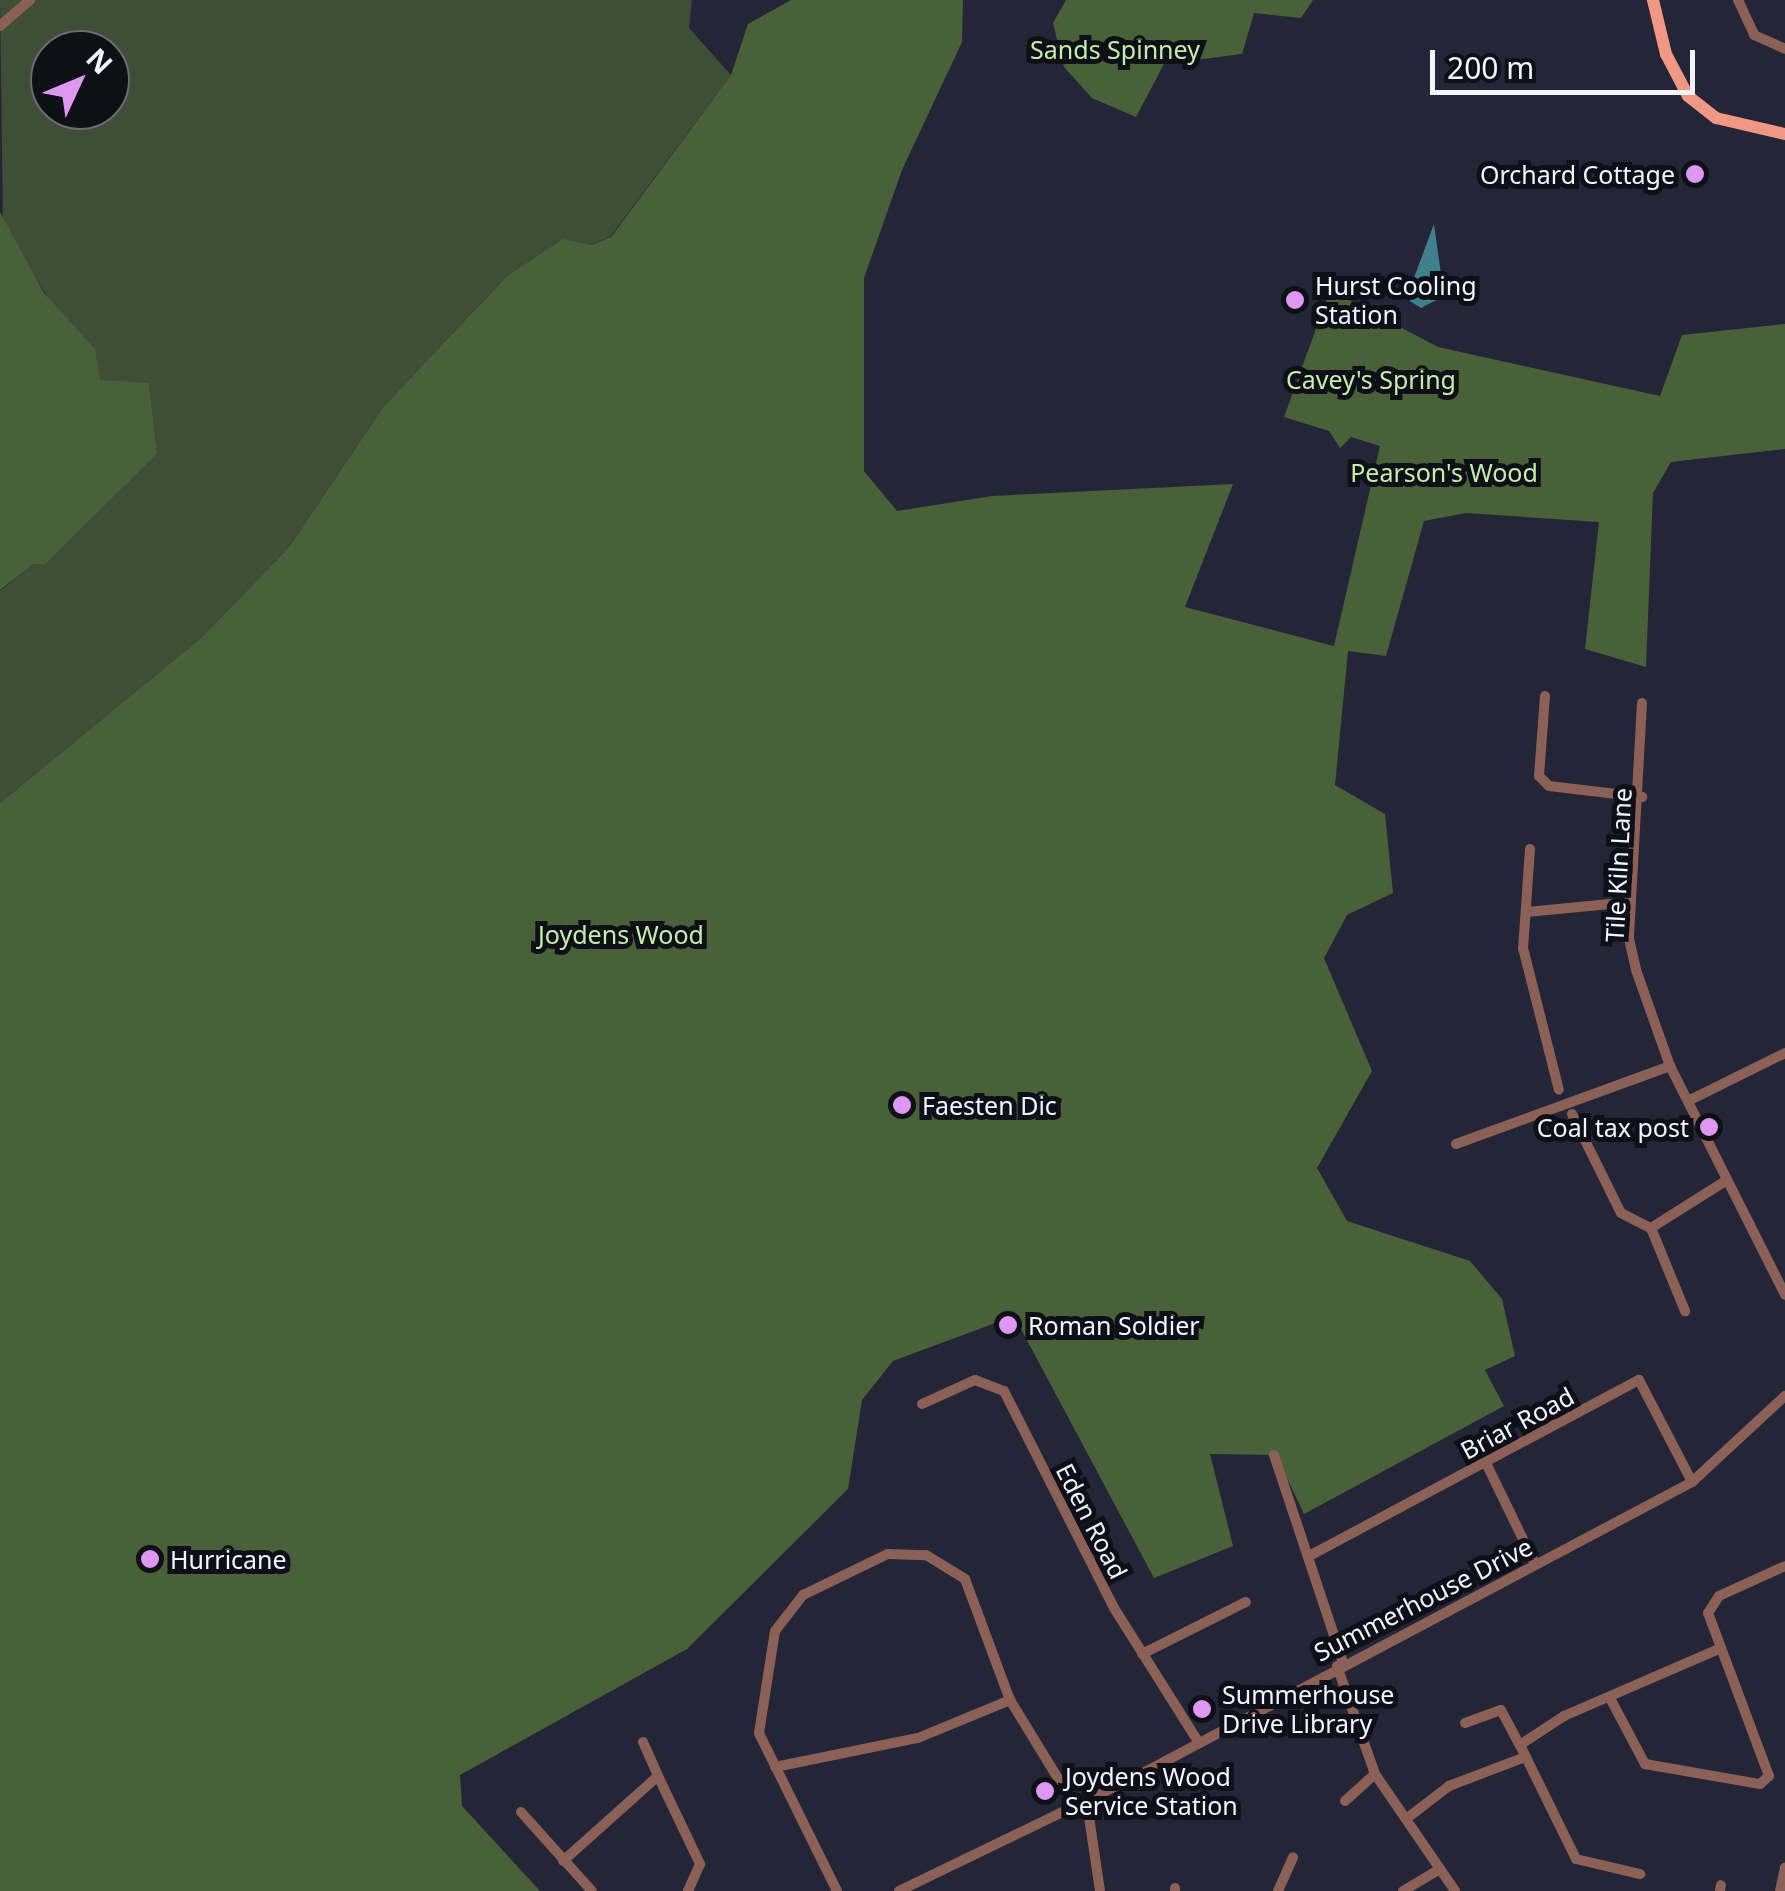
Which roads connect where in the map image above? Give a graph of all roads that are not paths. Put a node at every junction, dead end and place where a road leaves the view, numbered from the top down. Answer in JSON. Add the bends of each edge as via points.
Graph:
{"nodes":[{"id":1,"x":30,"y":0,"type":"edge"},
{"id":2,"x":1653,"y":0,"type":"edge"},
{"id":3,"x":1738,"y":0,"type":"edge"},
{"id":4,"x":0,"y":26,"type":"edge"},
{"id":5,"x":1785,"y":50,"type":"edge"},
{"id":6,"x":1785,"y":134,"type":"edge"},
{"id":7,"x":1545,"y":696,"type":"dead end"},
{"id":8,"x":1642,"y":703,"type":"dead end"},
{"id":9,"x":1642,"y":796,"type":"junction"},
{"id":10,"x":1530,"y":849,"type":"dead end"},
{"id":11,"x":1631,"y":902,"type":"junction"},
{"id":12,"x":1527,"y":912,"type":"junction"},
{"id":13,"x":1785,"y":1053,"type":"edge"},
{"id":14,"x":1670,"y":1066,"type":"junction"},
{"id":15,"x":1559,"y":1090,"type":"dead end"},
{"id":16,"x":1690,"y":1100,"type":"junction"},
{"id":17,"x":1572,"y":1114,"type":"dead end"},
{"id":18,"x":1456,"y":1144,"type":"dead end"},
{"id":19,"x":1727,"y":1180,"type":"junction"},
{"id":20,"x":1650,"y":1228,"type":"junction"},
{"id":21,"x":1785,"y":1295,"type":"edge"},
{"id":22,"x":1684,"y":1310,"type":"dead end"},
{"id":23,"x":1785,"y":1396,"type":"edge"},
{"id":24,"x":922,"y":1404,"type":"dead end"},
{"id":25,"x":1274,"y":1455,"type":"dead end"},
{"id":26,"x":1486,"y":1463,"type":"junction"},
{"id":27,"x":1692,"y":1482,"type":"junction"},
{"id":28,"x":1312,"y":1555,"type":"junction"},
{"id":29,"x":1535,"y":1564,"type":"junction"},
{"id":30,"x":1785,"y":1567,"type":"edge"},
{"id":31,"x":1246,"y":1602,"type":"dead end"},
{"id":32,"x":1719,"y":1648,"type":"junction"},
{"id":33,"x":1142,"y":1654,"type":"junction"},
{"id":34,"x":1340,"y":1665,"type":"junction"},
{"id":35,"x":1610,"y":1698,"type":"junction"},
{"id":36,"x":1010,"y":1700,"type":"junction"},
{"id":37,"x":1465,"y":1723,"type":"dead end"},
{"id":38,"x":642,"y":1742,"type":"dead end"},
{"id":39,"x":1199,"y":1743,"type":"junction"},
{"id":40,"x":1520,"y":1745,"type":"junction"},
{"id":41,"x":1525,"y":1758,"type":"junction"},
{"id":42,"x":775,"y":1767,"type":"junction"},
{"id":43,"x":1376,"y":1774,"type":"junction"},
{"id":44,"x":658,"y":1776,"type":"junction"},
{"id":45,"x":1086,"y":1798,"type":"junction"},
{"id":46,"x":1344,"y":1801,"type":"dead end"},
{"id":47,"x":1073,"y":1803,"type":"junction"},
{"id":48,"x":521,"y":1812,"type":"dead end"},
{"id":49,"x":1406,"y":1819,"type":"junction"},
{"id":50,"x":1294,"y":1857,"type":"dead end"},
{"id":51,"x":562,"y":1861,"type":"junction"},
{"id":52,"x":1785,"y":1868,"type":"edge"},
{"id":53,"x":1440,"y":1869,"type":"junction"},
{"id":54,"x":1635,"y":1874,"type":"dead end"},
{"id":55,"x":592,"y":1891,"type":"edge"},
{"id":56,"x":688,"y":1891,"type":"edge"},
{"id":57,"x":837,"y":1891,"type":"edge"},
{"id":58,"x":899,"y":1891,"type":"edge"},
{"id":59,"x":1100,"y":1891,"type":"edge"},
{"id":60,"x":1278,"y":1891,"type":"edge"},
{"id":61,"x":1404,"y":1891,"type":"edge"},
{"id":62,"x":1455,"y":1891,"type":"edge"},
{"id":63,"x":1780,"y":1891,"type":"edge"}],
"edges":[{"from":1,"to":4,"type":"street"},
{"from":2,"to":6,"type":"main road","via":[[1678,82],[1700,108]]},
{"from":3,"to":5,"type":"street","via":[[1754,35]]},
{"from":7,"to":9,"type":"street","via":[[1539,776],[1549,786]]},
{"from":8,"to":9,"type":"street","name":"Tile Kiln Lane"},
{"from":9,"to":11,"type":"street","name":"Tile Kiln Lane"},
{"from":10,"to":12,"type":"street"},
{"from":11,"to":12,"type":"street"},
{"from":11,"to":14,"type":"street","name":"Tile Kiln Lane","via":[[1636,970]]},
{"from":12,"to":15,"type":"street","via":[[1527,977]]},
{"from":13,"to":16,"type":"street"},
{"from":14,"to":16,"type":"street","name":"Tile Kiln Lane"},
{"from":14,"to":18,"type":"street"},
{"from":16,"to":19,"type":"street","name":"Tile Kiln Lane"},
{"from":17,"to":20,"type":"street","via":[[1621,1213]]},
{"from":19,"to":20,"type":"street"},
{"from":19,"to":21,"type":"street","name":"Tile Kiln Lane"},
{"from":20,"to":22,"type":"street"},
{"from":23,"to":27,"type":"street","name":"Summerhouse Drive"},
{"from":24,"to":33,"type":"street","name":"Eden Road","via":[[975,1380],[1004,1391]]},
{"from":25,"to":28,"type":"street"},
{"from":26,"to":27,"type":"street","name":"Briar Road","via":[[1639,1380]]},
{"from":26,"to":28,"type":"street","name":"Briar Road"},
{"from":26,"to":29,"type":"street"},
{"from":27,"to":29,"type":"street","name":"Summerhouse Drive"},
{"from":28,"to":34,"type":"street"},
{"from":29,"to":34,"type":"street","name":"Summerhouse Drive"},
{"from":30,"to":32,"type":"street","via":[[1719,1596],[1708,1613]]},
{"from":31,"to":33,"type":"street"},
{"from":32,"to":35,"type":"street"},
{"from":32,"to":35,"type":"street","via":[[1769,1776],[1760,1784],[1645,1764]]},
{"from":33,"to":39,"type":"street","name":"Eden Road"},
{"from":34,"to":39,"type":"street","name":"Summerhouse Drive"},
{"from":34,"to":43,"type":"street"},
{"from":35,"to":40,"type":"street"},
{"from":36,"to":42,"type":"street","via":[[918,1738]]},
{"from":36,"to":42,"type":"street","via":[[966,1579],[926,1555],[888,1554],[803,1595],[774,1631],[759,1733]]},
{"from":36,"to":47,"type":"street"},
{"from":37,"to":40,"type":"street","via":[[1501,1710]]},
{"from":38,"to":44,"type":"street"},
{"from":39,"to":45,"type":"street","name":"Summerhouse Drive"},
{"from":40,"to":41,"type":"street"},
{"from":41,"to":49,"type":"street","via":[[1449,1786]]},
{"from":41,"to":54,"type":"street","via":[[1570,1851]]},
{"from":42,"to":57,"type":"street"},
{"from":43,"to":46,"type":"street"},
{"from":43,"to":49,"type":"street"},
{"from":44,"to":51,"type":"street"},
{"from":44,"to":56,"type":"street","via":[[700,1864]]},
{"from":45,"to":47,"type":"street","name":"Summerhouse Drive"},
{"from":45,"to":59,"type":"street"},
{"from":47,"to":58,"type":"street","name":"Summerhouse Drive"},
{"from":48,"to":51,"type":"street"},
{"from":49,"to":53,"type":"street"},
{"from":50,"to":60,"type":"street"},
{"from":51,"to":55,"type":"street"},
{"from":52,"to":63,"type":"street"},
{"from":53,"to":61,"type":"street"},
{"from":53,"to":62,"type":"street"}]}
